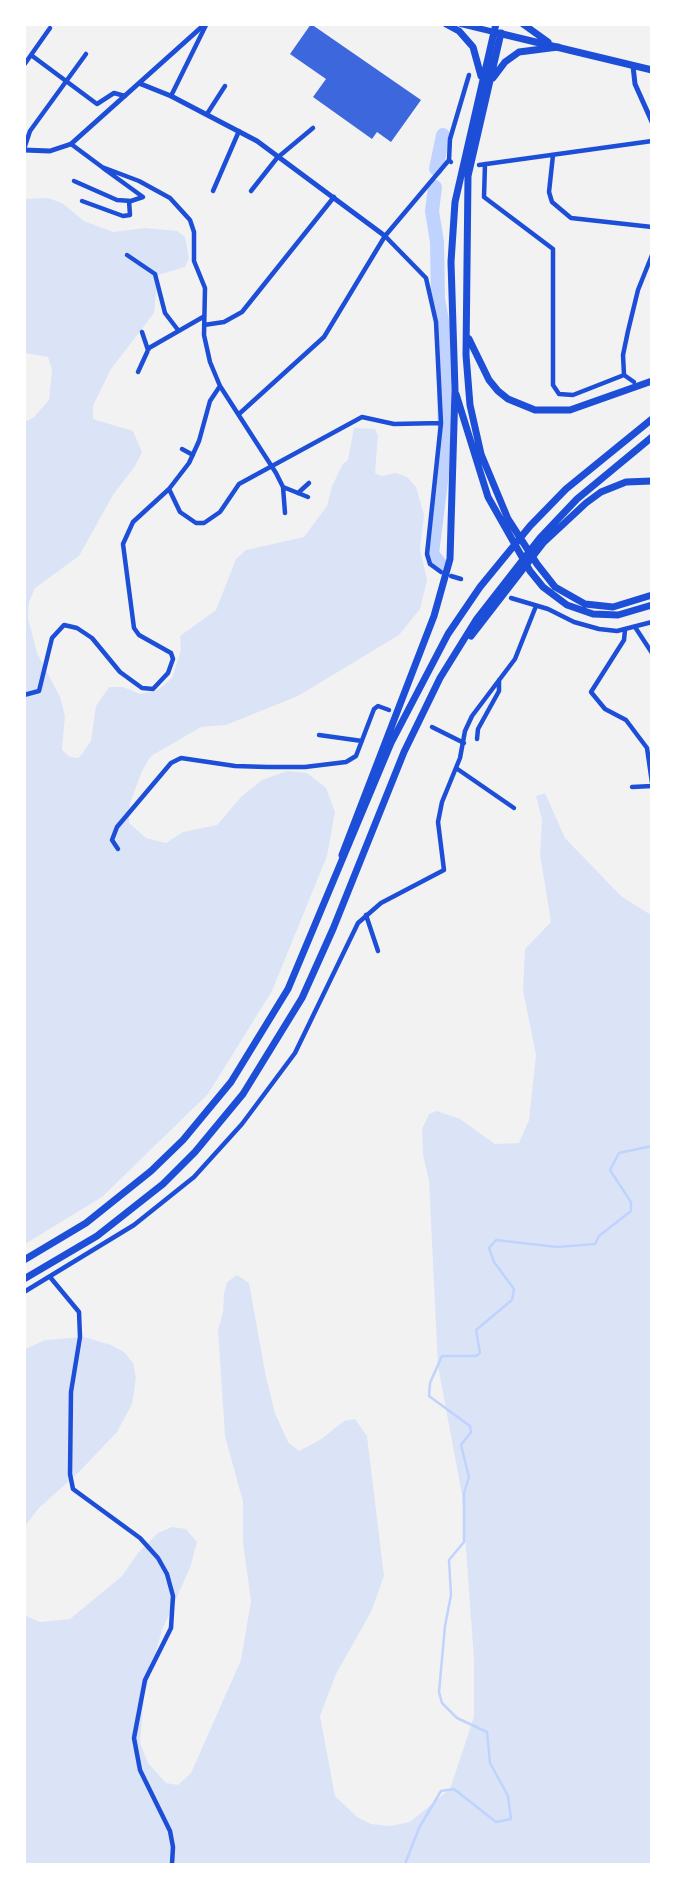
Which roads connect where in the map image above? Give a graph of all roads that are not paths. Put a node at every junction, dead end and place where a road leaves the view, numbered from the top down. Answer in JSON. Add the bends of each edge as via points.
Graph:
{"nodes":[{"id":1,"x":205,"y":24,"type":"edge"},
{"id":2,"x":446,"y":24,"type":"edge"},
{"id":3,"x":461,"y":24,"type":"edge"},
{"id":4,"x":503,"y":24,"type":"edge"},
{"id":5,"x":523,"y":24,"type":"edge"},
{"id":6,"x":50,"y":28,"type":"dead end"},
{"id":7,"x":497,"y":30,"type":"edge"},
{"id":8,"x":558,"y":47,"type":"junction"},
{"id":9,"x":86,"y":54,"type":"dead end"},
{"id":10,"x":31,"y":55,"type":"junction"},
{"id":11,"x":24,"y":65,"type":"edge"},
{"id":12,"x":633,"y":66,"type":"junction"},
{"id":13,"x":652,"y":70,"type":"edge"},
{"id":14,"x":470,"y":75,"type":"dead end"},
{"id":15,"x":66,"y":82,"type":"junction"},
{"id":16,"x":141,"y":84,"type":"junction"},
{"id":17,"x":486,"y":84,"type":"junction"},
{"id":18,"x":225,"y":86,"type":"dead end"},
{"id":19,"x":126,"y":96,"type":"junction"},
{"id":20,"x":171,"y":96,"type":"junction"},
{"id":21,"x":207,"y":114,"type":"junction"},
{"id":22,"x":652,"y":122,"type":"edge"},
{"id":23,"x":313,"y":128,"type":"dead end"},
{"id":24,"x":239,"y":131,"type":"junction"},
{"id":25,"x":652,"y":141,"type":"edge"},
{"id":26,"x":71,"y":144,"type":"junction"},
{"id":27,"x":24,"y":149,"type":"edge"},
{"id":28,"x":553,"y":155,"type":"junction"},
{"id":29,"x":277,"y":158,"type":"junction"},
{"id":30,"x":102,"y":167,"type":"junction"},
{"id":31,"x":74,"y":181,"type":"dead end"},
{"id":32,"x":213,"y":191,"type":"dead end"},
{"id":33,"x":251,"y":191,"type":"dead end"},
{"id":34,"x":334,"y":197,"type":"junction"},
{"id":35,"x":82,"y":201,"type":"dead end"},
{"id":36,"x":130,"y":201,"type":"junction"},
{"id":37,"x":652,"y":227,"type":"edge"},
{"id":38,"x":385,"y":236,"type":"junction"},
{"id":39,"x":127,"y":255,"type":"dead end"},
{"id":40,"x":652,"y":255,"type":"edge"},
{"id":41,"x":203,"y":317,"type":"junction"},
{"id":42,"x":204,"y":325,"type":"junction"},
{"id":43,"x":178,"y":330,"type":"junction"},
{"id":44,"x":142,"y":332,"type":"dead end"},
{"id":45,"x":468,"y":339,"type":"junction"},
{"id":46,"x":148,"y":350,"type":"junction"},
{"id":47,"x":138,"y":372,"type":"dead end"},
{"id":48,"x":624,"y":375,"type":"junction"},
{"id":49,"x":652,"y":381,"type":"edge"},
{"id":50,"x":634,"y":382,"type":"dead end"},
{"id":51,"x":220,"y":386,"type":"junction"},
{"id":52,"x":455,"y":390,"type":"junction"},
{"id":53,"x":239,"y":415,"type":"junction"},
{"id":54,"x":652,"y":419,"type":"edge"},
{"id":55,"x":441,"y":423,"type":"junction"},
{"id":56,"x":652,"y":437,"type":"edge"},
{"id":57,"x":182,"y":449,"type":"dead end"},
{"id":58,"x":194,"y":455,"type":"junction"},
{"id":59,"x":272,"y":466,"type":"junction"},
{"id":60,"x":652,"y":481,"type":"edge"},
{"id":61,"x":309,"y":483,"type":"dead end"},
{"id":62,"x":283,"y":487,"type":"junction"},
{"id":63,"x":169,"y":489,"type":"junction"},
{"id":64,"x":298,"y":493,"type":"junction"},
{"id":65,"x":308,"y":497,"type":"dead end"},
{"id":66,"x":285,"y":513,"type":"dead end"},
{"id":67,"x":542,"y":541,"type":"junction"},
{"id":68,"x":441,"y":572,"type":"dead end"},
{"id":69,"x":451,"y":576,"type":"dead end"},
{"id":70,"x":461,"y":579,"type":"dead end"},
{"id":71,"x":652,"y":596,"type":"edge"},
{"id":72,"x":511,"y":598,"type":"dead end"},
{"id":73,"x":652,"y":605,"type":"edge"},
{"id":74,"x":536,"y":606,"type":"junction"},
{"id":75,"x":652,"y":622,"type":"edge"},
{"id":76,"x":635,"y":627,"type":"junction"},
{"id":77,"x":625,"y":630,"type":"junction"},
{"id":78,"x":652,"y":653,"type":"edge"},
{"id":79,"x":499,"y":679,"type":"junction"},
{"id":80,"x":24,"y":695,"type":"edge"},
{"id":81,"x":389,"y":710,"type":"dead end"},
{"id":82,"x":432,"y":727,"type":"dead end"},
{"id":83,"x":319,"y":735,"type":"dead end"},
{"id":84,"x":477,"y":739,"type":"dead end"},
{"id":85,"x":362,"y":741,"type":"junction"},
{"id":86,"x":464,"y":743,"type":"junction"},
{"id":87,"x":649,"y":748,"type":"edge"},
{"id":88,"x":456,"y":768,"type":"junction"},
{"id":89,"x":652,"y":784,"type":"edge"},
{"id":90,"x":632,"y":787,"type":"dead end"},
{"id":91,"x":514,"y":808,"type":"dead end"},
{"id":92,"x":118,"y":849,"type":"dead end"},
{"id":93,"x":366,"y":915,"type":"junction"},
{"id":94,"x":319,"y":922,"type":"junction"},
{"id":95,"x":378,"y":951,"type":"dead end"},
{"id":96,"x":24,"y":1260,"type":"edge"},
{"id":97,"x":50,"y":1277,"type":"junction"},
{"id":98,"x":24,"y":1279,"type":"edge"},
{"id":99,"x":24,"y":1292,"type":"edge"},
{"id":100,"x":172,"y":1864,"type":"edge"}],
"edges":[{"from":1,"to":16,"type":"street"},
{"from":1,"to":20,"type":"street"},
{"from":2,"to":17,"type":"highway","via":[[473,47]]},
{"from":3,"to":7,"type":"main road"},
{"from":4,"to":7,"type":"highway"},
{"from":5,"to":8,"type":"highway"},
{"from":6,"to":10,"type":"street"},
{"from":7,"to":8,"type":"highway"},
{"from":7,"to":17,"type":"highway"},
{"from":8,"to":12,"type":"highway"},
{"from":8,"to":17,"type":"highway","via":[[511,56]]},
{"from":9,"to":15,"type":"street"},
{"from":10,"to":11,"type":"street"},
{"from":10,"to":15,"type":"street"},
{"from":12,"to":13,"type":"highway"},
{"from":12,"to":22,"type":"street","via":[[635,84]]},
{"from":14,"to":38,"type":"street","via":[[450,139],[450,161]]},
{"from":15,"to":19,"type":"street","via":[[97,104],[114,93]]},
{"from":15,"to":27,"type":"street","via":[[30,131]]},
{"from":16,"to":19,"type":"street"},
{"from":16,"to":20,"type":"street"},
{"from":17,"to":45,"type":"highway","via":[[468,176]]},
{"from":17,"to":52,"type":"highway","via":[[454,202]]},
{"from":18,"to":21,"type":"street"},
{"from":19,"to":26,"type":"street"},
{"from":20,"to":21,"type":"street"},
{"from":21,"to":24,"type":"street"},
{"from":23,"to":29,"type":"street"},
{"from":24,"to":29,"type":"street"},
{"from":24,"to":32,"type":"street"},
{"from":25,"to":28,"type":"street"},
{"from":26,"to":27,"type":"street","via":[[50,151]]},
{"from":26,"to":30,"type":"street"},
{"from":28,"to":37,"type":"street","via":[[552,202],[565,214],[579,221]]},
{"from":28,"to":48,"type":"street","via":[[482,164],[484,197],[553,248],[553,385],[559,394],[573,395]]},
{"from":29,"to":33,"type":"street"},
{"from":29,"to":34,"type":"street"},
{"from":30,"to":36,"type":"street","via":[[144,194]]},
{"from":30,"to":41,"type":"street","via":[[153,188],[185,213],[194,232],[194,261],[205,288]]},
{"from":31,"to":36,"type":"street"},
{"from":34,"to":38,"type":"street"},
{"from":34,"to":42,"type":"street","via":[[242,312],[224,322]]},
{"from":35,"to":36,"type":"street","via":[[123,216],[130,215]]},
{"from":38,"to":53,"type":"street","via":[[324,337]]},
{"from":38,"to":55,"type":"street","via":[[430,286],[438,337]]},
{"from":39,"to":43,"type":"street","via":[[155,274],[165,313]]},
{"from":40,"to":48,"type":"street","via":[[628,331]]},
{"from":41,"to":42,"type":"street"},
{"from":41,"to":43,"type":"street"},
{"from":42,"to":51,"type":"street","via":[[210,362]]},
{"from":43,"to":46,"type":"street"},
{"from":44,"to":46,"type":"street"},
{"from":45,"to":49,"type":"highway","via":[[498,391],[535,410],[570,410]]},
{"from":45,"to":71,"type":"highway","via":[[468,384],[481,454],[508,519],[537,564],[555,587],[585,604],[612,607]]},
{"from":46,"to":47,"type":"street"},
{"from":48,"to":50,"type":"street"},
{"from":51,"to":53,"type":"street"},
{"from":51,"to":58,"type":"street","via":[[210,401]]},
{"from":52,"to":73,"type":"highway","via":[[488,497],[543,587],[567,605],[593,614],[618,615]]},
{"from":52,"to":94,"type":"highway","via":[[453,536],[446,579]]},
{"from":53,"to":59,"type":"street"},
{"from":54,"to":94,"type":"highway","via":[[566,489],[530,526],[448,634],[407,709]]},
{"from":55,"to":59,"type":"street","via":[[394,424],[362,417]]},
{"from":55,"to":68,"type":"street","via":[[427,557]]},
{"from":56,"to":67,"type":"highway","via":[[577,499]]},
{"from":57,"to":58,"type":"street"},
{"from":58,"to":63,"type":"street"},
{"from":59,"to":62,"type":"street"},
{"from":59,"to":63,"type":"street","via":[[239,484],[220,512],[204,523],[180,512]]},
{"from":60,"to":67,"type":"highway","via":[[626,482],[601,492]]},
{"from":61,"to":64,"type":"street"},
{"from":62,"to":64,"type":"street"},
{"from":62,"to":66,"type":"street"},
{"from":63,"to":80,"type":"street","via":[[133,522],[123,544],[135,631],[167,650],[173,659],[162,682],[150,691],[142,688],[120,672],[92,638],[64,625],[52,638],[39,691]]},
{"from":64,"to":65,"type":"street"},
{"from":67,"to":98,"type":"highway","via":[[440,678],[404,751],[313,974],[262,1066],[219,1124],[163,1184],[97,1236]]},
{"from":69,"to":70,"type":"street"},
{"from":72,"to":74,"type":"street"},
{"from":74,"to":77,"type":"street","via":[[583,626]]},
{"from":74,"to":79,"type":"street","via":[[515,659]]},
{"from":75,"to":76,"type":"street"},
{"from":76,"to":77,"type":"street"},
{"from":76,"to":78,"type":"street"},
{"from":77,"to":87,"type":"street","via":[[620,648],[591,692],[605,709],[626,720]]},
{"from":79,"to":84,"type":"street","via":[[499,691]]},
{"from":79,"to":86,"type":"street","via":[[468,722]]},
{"from":81,"to":85,"type":"street","via":[[374,709]]},
{"from":82,"to":86,"type":"street"},
{"from":83,"to":85,"type":"street"},
{"from":85,"to":92,"type":"street","via":[[352,761],[304,767],[234,766],[181,758],[171,763],[117,827],[112,839]]},
{"from":86,"to":88,"type":"street"},
{"from":87,"to":89,"type":"street"},
{"from":88,"to":91,"type":"street"},
{"from":88,"to":93,"type":"street","via":[[438,822],[444,870]]},
{"from":89,"to":90,"type":"street"},
{"from":93,"to":95,"type":"street"},
{"from":93,"to":97,"type":"street","via":[[296,1053],[242,1124],[194,1177],[164,1202]]},
{"from":94,"to":96,"type":"highway","via":[[269,1025],[206,1114],[118,1199]]},
{"from":97,"to":99,"type":"street"},
{"from":97,"to":100,"type":"street","via":[[79,1312],[71,1392],[73,1489],[140,1538],[158,1558],[173,1596],[171,1628],[145,1680],[134,1738],[140,1770],[170,1831]]}]}
